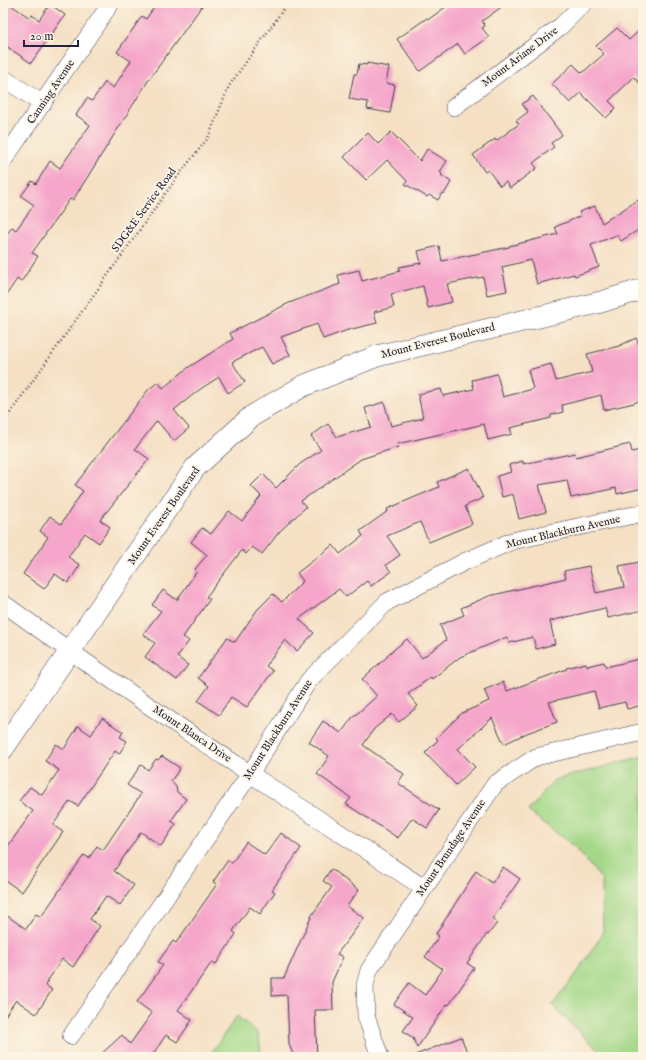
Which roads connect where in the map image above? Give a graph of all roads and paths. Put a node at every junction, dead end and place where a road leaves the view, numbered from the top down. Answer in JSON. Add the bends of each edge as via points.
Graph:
{"nodes":[{"id":1,"x":112,"y":3,"type":"edge"},
{"id":2,"x":288,"y":3,"type":"edge"},
{"id":3,"x":584,"y":3,"type":"edge"},
{"id":4,"x":3,"y":78,"type":"edge"},
{"id":5,"x":43,"y":104,"type":"junction"},
{"id":6,"x":454,"y":108,"type":"dead end"},
{"id":7,"x":3,"y":161,"type":"edge"},
{"id":8,"x":643,"y":288,"type":"edge"},
{"id":9,"x":3,"y":423,"type":"edge"},
{"id":10,"x":643,"y":513,"type":"edge"},
{"id":11,"x":3,"y":603,"type":"edge"},
{"id":12,"x":69,"y":652,"type":"junction"},
{"id":13,"x":643,"y":732,"type":"edge"},
{"id":14,"x":3,"y":749,"type":"edge"},
{"id":15,"x":250,"y":774,"type":"junction"},
{"id":16,"x":424,"y":888,"type":"junction"},
{"id":17,"x":71,"y":1036,"type":"dead end"},
{"id":18,"x":380,"y":1057,"type":"edge"}],
"edges":[{"from":1,"to":5,"type":"street","name":"Canning Avenue"},
{"from":2,"to":9,"type":"path","name":"SDG&E Service Road","via":[[229,86],[208,138],[178,176]]},
{"from":3,"to":6,"type":"street","name":"Mount Ariane Drive","via":[[561,26]]},
{"from":4,"to":5,"type":"street"},
{"from":5,"to":7,"type":"street","name":"Canning Avenue"},
{"from":8,"to":12,"type":"street","name":"Mount Everest Boulevard","via":[[600,302],[377,356],[303,386],[252,416],[195,468]]},
{"from":10,"to":15,"type":"street","name":"Mount Blackburn Avenue","via":[[512,541],[464,562],[387,602],[309,680]]},
{"from":11,"to":12,"type":"street","name":"Mount Blanca Drive"},
{"from":12,"to":14,"type":"street","name":"Mount Everest Boulevard"},
{"from":12,"to":15,"type":"street","name":"Mount Blanca Drive"},
{"from":13,"to":16,"type":"street","name":"Mount Brundage Avenue","via":[[536,757],[495,784]]},
{"from":15,"to":16,"type":"street","name":"Mount Blanca Drive"},
{"from":15,"to":17,"type":"street","name":"Mount Blackburn Avenue"},
{"from":16,"to":18,"type":"street","name":"Mount Brundage Avenue","via":[[369,970],[367,977],[366,1016]]}]}
